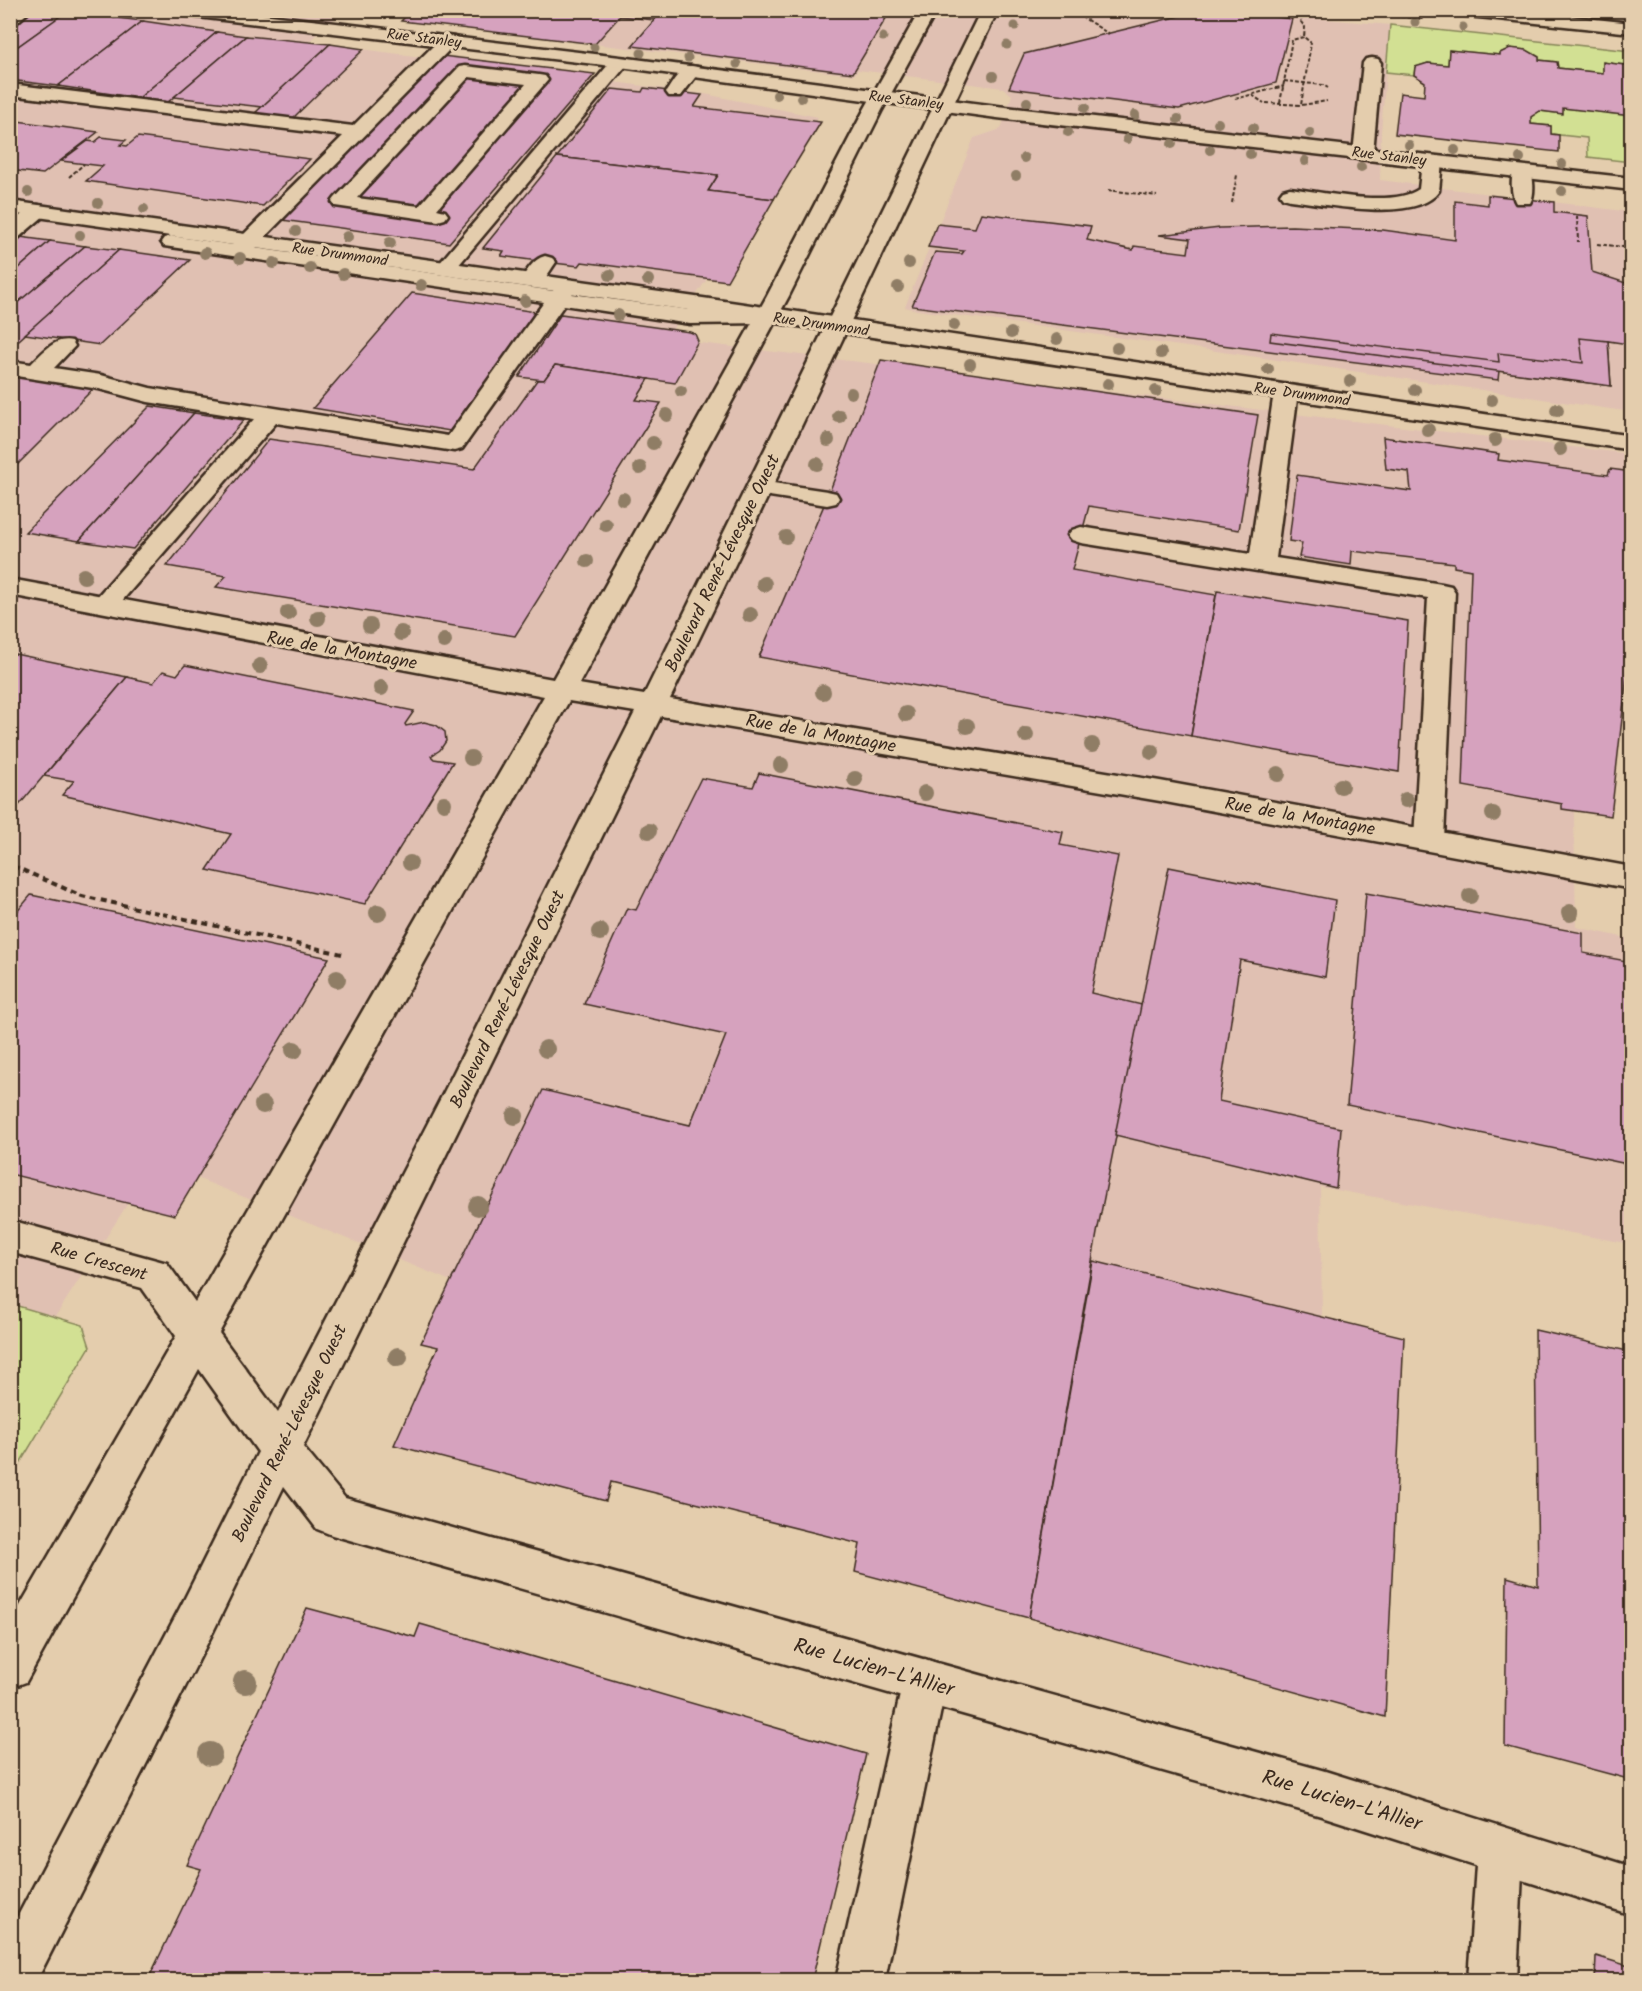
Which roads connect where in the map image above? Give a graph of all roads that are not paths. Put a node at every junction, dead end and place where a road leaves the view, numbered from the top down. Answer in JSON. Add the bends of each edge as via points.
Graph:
{"nodes":[{"id":1,"x":23,"y":10,"type":"edge"},
{"id":2,"x":181,"y":10,"type":"edge"},
{"id":3,"x":929,"y":10,"type":"edge"},
{"id":4,"x":990,"y":10,"type":"edge"},
{"id":5,"x":1459,"y":10,"type":"edge"},
{"id":6,"x":372,"y":17,"type":"dead end"},
{"id":7,"x":10,"y":19,"type":"edge"},
{"id":8,"x":1632,"y":28,"type":"edge"},
{"id":9,"x":357,"y":30,"type":"junction"},
{"id":10,"x":448,"y":41,"type":"junction"},
{"id":11,"x":510,"y":48,"type":"junction"},
{"id":12,"x":620,"y":62,"type":"junction"},
{"id":13,"x":496,"y":63,"type":"dead end"},
{"id":14,"x":1372,"y":63,"type":"dead end"},
{"id":15,"x":691,"y":70,"type":"junction"},
{"id":16,"x":10,"y":88,"type":"edge"},
{"id":17,"x":675,"y":92,"type":"dead end"},
{"id":18,"x":880,"y":97,"type":"junction"},
{"id":19,"x":946,"y":105,"type":"junction"},
{"id":20,"x":357,"y":132,"type":"junction"},
{"id":21,"x":1363,"y":153,"type":"junction"},
{"id":22,"x":1432,"y":162,"type":"junction"},
{"id":23,"x":1522,"y":172,"type":"junction"},
{"id":24,"x":1632,"y":184,"type":"edge"},
{"id":25,"x":1290,"y":194,"type":"dead end"},
{"id":26,"x":1523,"y":198,"type":"dead end"},
{"id":27,"x":10,"y":207,"type":"edge"},
{"id":28,"x":434,"y":210,"type":"joint"},
{"id":29,"x":38,"y":211,"type":"junction"},
{"id":30,"x":10,"y":235,"type":"edge"},
{"id":31,"x":244,"y":247,"type":"junction"},
{"id":32,"x":545,"y":262,"type":"dead end"},
{"id":33,"x":445,"y":269,"type":"junction"},
{"id":34,"x":531,"y":281,"type":"junction"},
{"id":35,"x":562,"y":292,"type":"junction"},
{"id":36,"x":766,"y":316,"type":"junction"},
{"id":37,"x":838,"y":327,"type":"junction"},
{"id":38,"x":64,"y":346,"type":"dead end"},
{"id":39,"x":10,"y":368,"type":"edge"},
{"id":40,"x":36,"y":372,"type":"junction"},
{"id":41,"x":1286,"y":392,"type":"junction"},
{"id":42,"x":270,"y":415,"type":"junction"},
{"id":43,"x":1632,"y":443,"type":"edge"},
{"id":44,"x":760,"y":488,"type":"junction"},
{"id":45,"x":827,"y":498,"type":"dead end"},
{"id":46,"x":1081,"y":535,"type":"dead end"},
{"id":47,"x":1262,"y":563,"type":"junction"},
{"id":48,"x":10,"y":587,"type":"edge"},
{"id":49,"x":105,"y":604,"type":"junction"},
{"id":50,"x":561,"y":689,"type":"junction"},
{"id":51,"x":653,"y":704,"type":"junction"},
{"id":52,"x":1429,"y":839,"type":"junction"},
{"id":53,"x":1632,"y":878,"type":"edge"},
{"id":54,"x":10,"y":1236,"type":"edge"},
{"id":55,"x":197,"y":1333,"type":"junction"},
{"id":56,"x":281,"y":1451,"type":"junction"},
{"id":57,"x":10,"y":1666,"type":"edge"},
{"id":58,"x":926,"y":1681,"type":"junction"},
{"id":59,"x":1500,"y":1851,"type":"junction"},
{"id":60,"x":1632,"y":1891,"type":"edge"},
{"id":61,"x":11,"y":1980,"type":"edge"},
{"id":62,"x":860,"y":1980,"type":"edge"},
{"id":63,"x":1492,"y":1980,"type":"edge"}],
"edges":[{"from":1,"to":7,"type":"street"},
{"from":2,"to":9,"type":"street","name":"Rue Stanley"},
{"from":3,"to":18,"type":"street"},
{"from":4,"to":19,"type":"street","name":"Boulevard René-Lévesque Ouest"},
{"from":5,"to":8,"type":"street"},
{"from":6,"to":9,"type":"street"},
{"from":9,"to":10,"type":"street","name":"Rue Stanley"},
{"from":10,"to":11,"type":"street","name":"Rue Stanley"},
{"from":10,"to":20,"type":"street"},
{"from":11,"to":12,"type":"street","name":"Rue Stanley"},
{"from":11,"to":13,"type":"street"},
{"from":12,"to":15,"type":"street","name":"Rue Stanley"},
{"from":12,"to":33,"type":"street"},
{"from":14,"to":21,"type":"street"},
{"from":15,"to":17,"type":"street"},
{"from":15,"to":18,"type":"street","name":"Rue Stanley"},
{"from":16,"to":20,"type":"street"},
{"from":18,"to":19,"type":"street","name":"Rue Stanley"},
{"from":18,"to":36,"type":"street"},
{"from":19,"to":21,"type":"street","name":"Rue Stanley"},
{"from":19,"to":37,"type":"street","name":"Boulevard René-Lévesque Ouest"},
{"from":20,"to":31,"type":"street"},
{"from":21,"to":22,"type":"street","name":"Rue Stanley"},
{"from":22,"to":23,"type":"street","name":"Rue Stanley"},
{"from":22,"to":25,"type":"street","via":[[1429,190],[1423,198],[1411,202]]},
{"from":23,"to":24,"type":"street","name":"Rue Stanley"},
{"from":23,"to":26,"type":"street"},
{"from":27,"to":29,"type":"street"},
{"from":28,"to":28,"type":"street","via":[[539,80],[465,72],[342,202]]},
{"from":29,"to":30,"type":"street"},
{"from":29,"to":31,"type":"street","via":[[169,243]]},
{"from":31,"to":33,"type":"street","name":"Rue Drummond"},
{"from":31,"to":35,"type":"street"},
{"from":32,"to":34,"type":"street"},
{"from":33,"to":34,"type":"street","name":"Rue Drummond"},
{"from":34,"to":35,"type":"street","name":"Rue Drummond"},
{"from":35,"to":36,"type":"street","name":"Rue Drummond","via":[[690,317]]},
{"from":35,"to":42,"type":"street","via":[[454,444]]},
{"from":36,"to":37,"type":"street","name":"Rue Drummond"},
{"from":36,"to":50,"type":"street"},
{"from":37,"to":41,"type":"street","name":"Rue Drummond"},
{"from":37,"to":44,"type":"street","name":"Boulevard René-Lévesque Ouest"},
{"from":38,"to":40,"type":"street"},
{"from":39,"to":40,"type":"street"},
{"from":40,"to":42,"type":"street"},
{"from":41,"to":43,"type":"street","name":"Rue Drummond"},
{"from":41,"to":47,"type":"street"},
{"from":42,"to":49,"type":"street"},
{"from":44,"to":45,"type":"street"},
{"from":44,"to":51,"type":"street","name":"Boulevard René-Lévesque Ouest"},
{"from":46,"to":47,"type":"street"},
{"from":47,"to":52,"type":"street","via":[[1442,592]]},
{"from":48,"to":49,"type":"street","name":"Rue de la Montagne"},
{"from":49,"to":50,"type":"street","name":"Rue de la Montagne"},
{"from":50,"to":51,"type":"street","name":"Rue de la Montagne"},
{"from":50,"to":55,"type":"street"},
{"from":51,"to":52,"type":"street","name":"Rue de la Montagne"},
{"from":51,"to":56,"type":"street","name":"Boulevard René-Lévesque Ouest"},
{"from":52,"to":53,"type":"street","name":"Rue de la Montagne"},
{"from":54,"to":55,"type":"street","name":"Rue Crescent","via":[[154,1275]]},
{"from":55,"to":56,"type":"street","name":"Rue Lucien-L'Allier"},
{"from":55,"to":57,"type":"street"},
{"from":56,"to":58,"type":"street","name":"Rue Lucien-L'Allier","via":[[332,1515]]},
{"from":56,"to":61,"type":"street","name":"Boulevard René-Lévesque Ouest"},
{"from":58,"to":59,"type":"street","name":"Rue Lucien-L'Allier","via":[[1325,1794]]},
{"from":58,"to":62,"type":"street"},
{"from":59,"to":60,"type":"street","name":"Rue Lucien-L'Allier"},
{"from":59,"to":63,"type":"street"}]}
